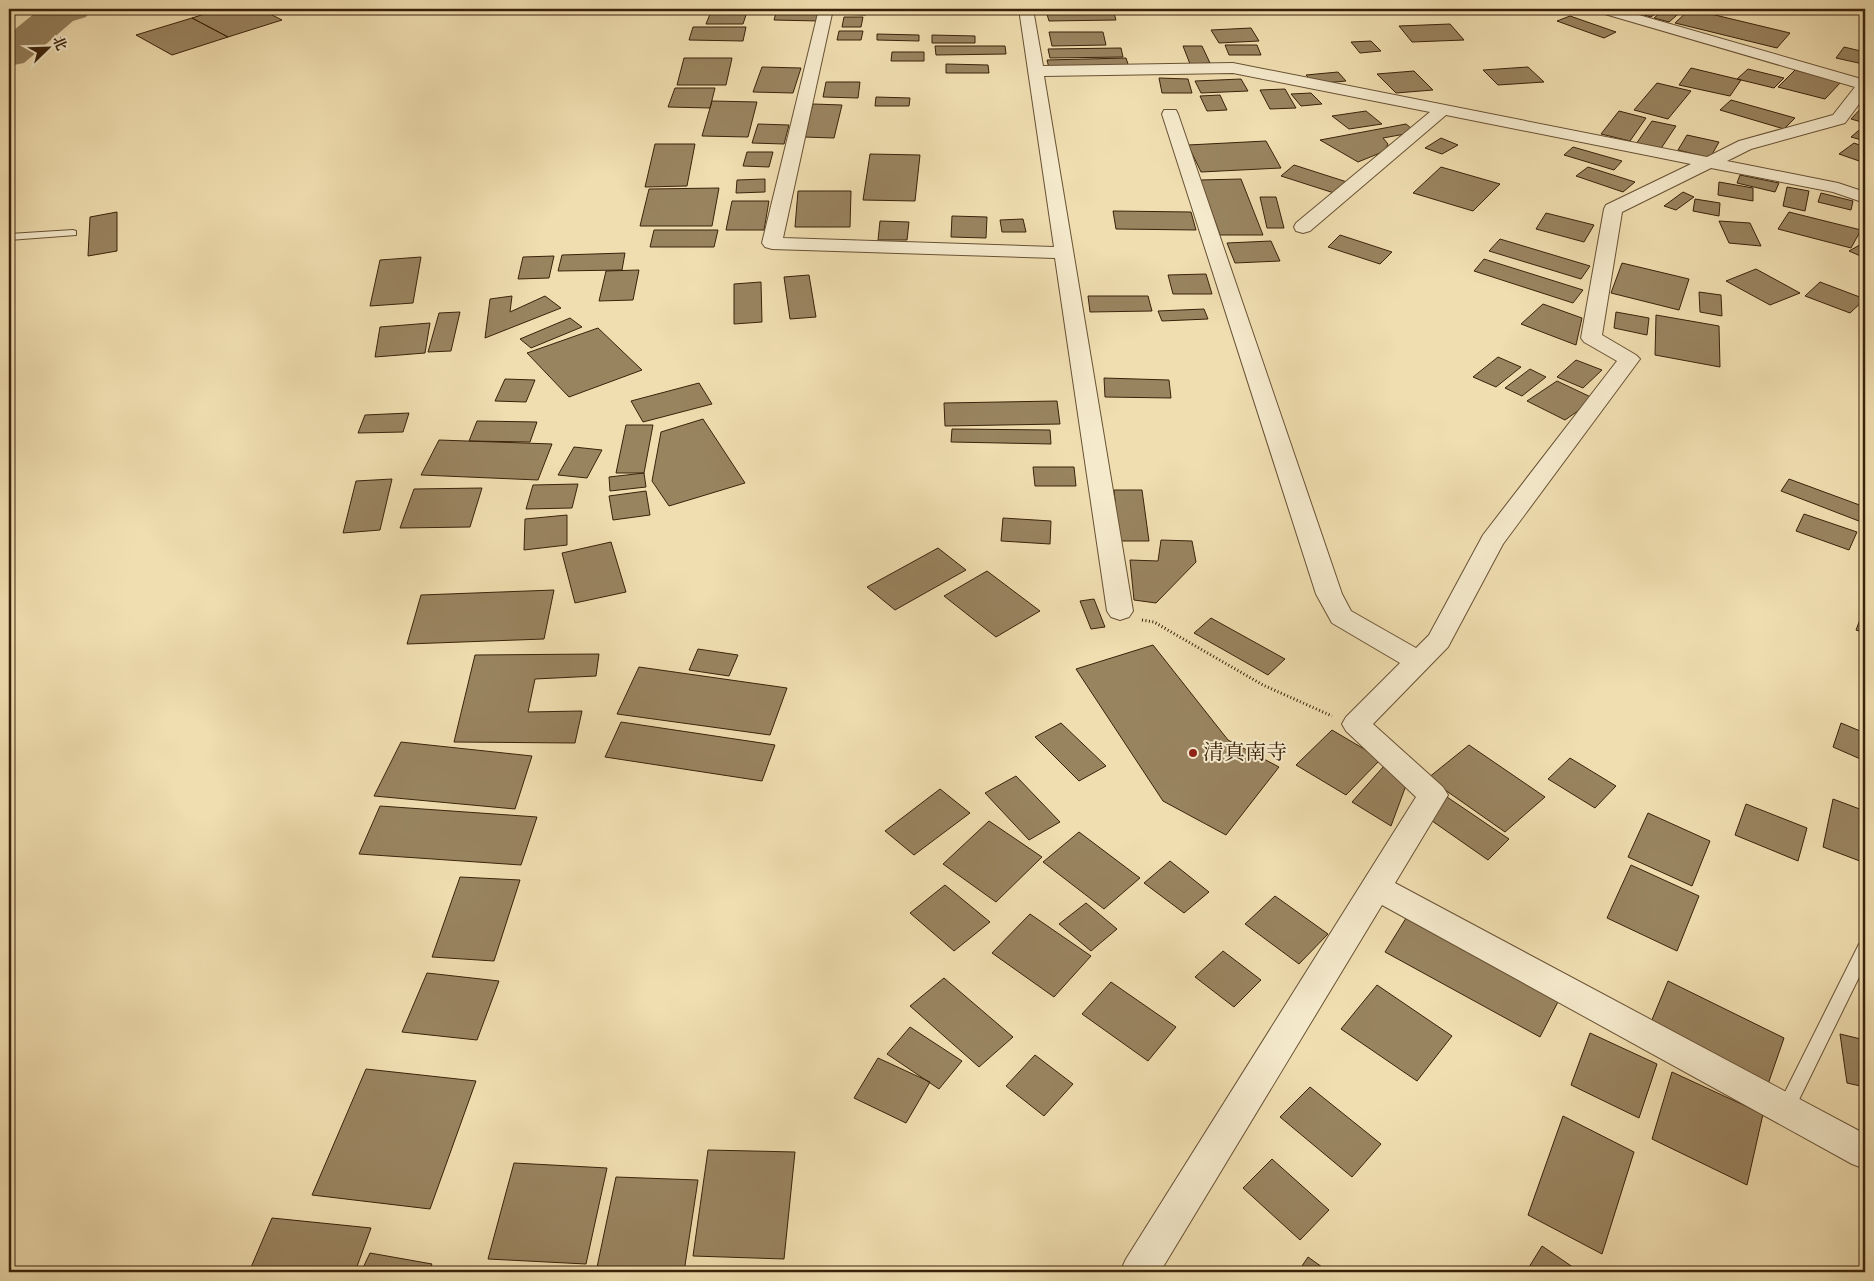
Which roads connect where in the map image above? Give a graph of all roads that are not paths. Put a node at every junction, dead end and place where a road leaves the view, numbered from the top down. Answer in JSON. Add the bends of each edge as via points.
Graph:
{"nodes":[{"id":1,"x":826,"y":9,"type":"edge"},
{"id":2,"x":1026,"y":9,"type":"edge"},
{"id":3,"x":1603,"y":9,"type":"edge"},
{"id":4,"x":1035,"y":71,"type":"junction"},
{"id":5,"x":1865,"y":85,"type":"edge"},
{"id":6,"x":1442,"y":110,"type":"junction"},
{"id":7,"x":1170,"y":114,"type":"dead end"},
{"id":8,"x":1710,"y":163,"type":"junction"},
{"id":9,"x":1865,"y":198,"type":"edge"},
{"id":10,"x":1303,"y":227,"type":"dead end"},
{"id":11,"x":73,"y":233,"type":"dead end"},
{"id":12,"x":9,"y":238,"type":"edge"},
{"id":13,"x":1064,"y":253,"type":"junction"},
{"id":14,"x":1120,"y":611,"type":"road end"},
{"id":15,"x":1419,"y":662,"type":"junction"},
{"id":16,"x":1376,"y":887,"type":"junction"},
{"id":17,"x":1865,"y":949,"type":"edge"},
{"id":18,"x":1786,"y":1108,"type":"junction"},
{"id":19,"x":1865,"y":1152,"type":"edge"},
{"id":20,"x":1139,"y":1272,"type":"edge"}],
"edges":[{"from":1,"to":13,"type":"street","via":[[772,242]]},
{"from":2,"to":4,"type":"street"},
{"from":3,"to":5,"type":"street"},
{"from":4,"to":6,"type":"street","via":[[1233,68]]},
{"from":4,"to":13,"type":"street"},
{"from":5,"to":8,"type":"street","via":[[1839,118],[1746,146]]},
{"from":6,"to":8,"type":"street"},
{"from":6,"to":10,"type":"street"},
{"from":7,"to":15,"type":"street","via":[[1329,594],[1341,617]]},
{"from":8,"to":9,"type":"street","via":[[1838,188]]},
{"from":8,"to":15,"type":"street","via":[[1613,209],[1591,338],[1629,359],[1492,541],[1439,641]]},
{"from":11,"to":12,"type":"lane"},
{"from":13,"to":14,"type":"street"},
{"from":15,"to":16,"type":"street","via":[[1356,724],[1433,795]]},
{"from":16,"to":18,"type":"street"},
{"from":16,"to":20,"type":"street"},
{"from":17,"to":18,"type":"lane"},
{"from":18,"to":19,"type":"street"}]}
